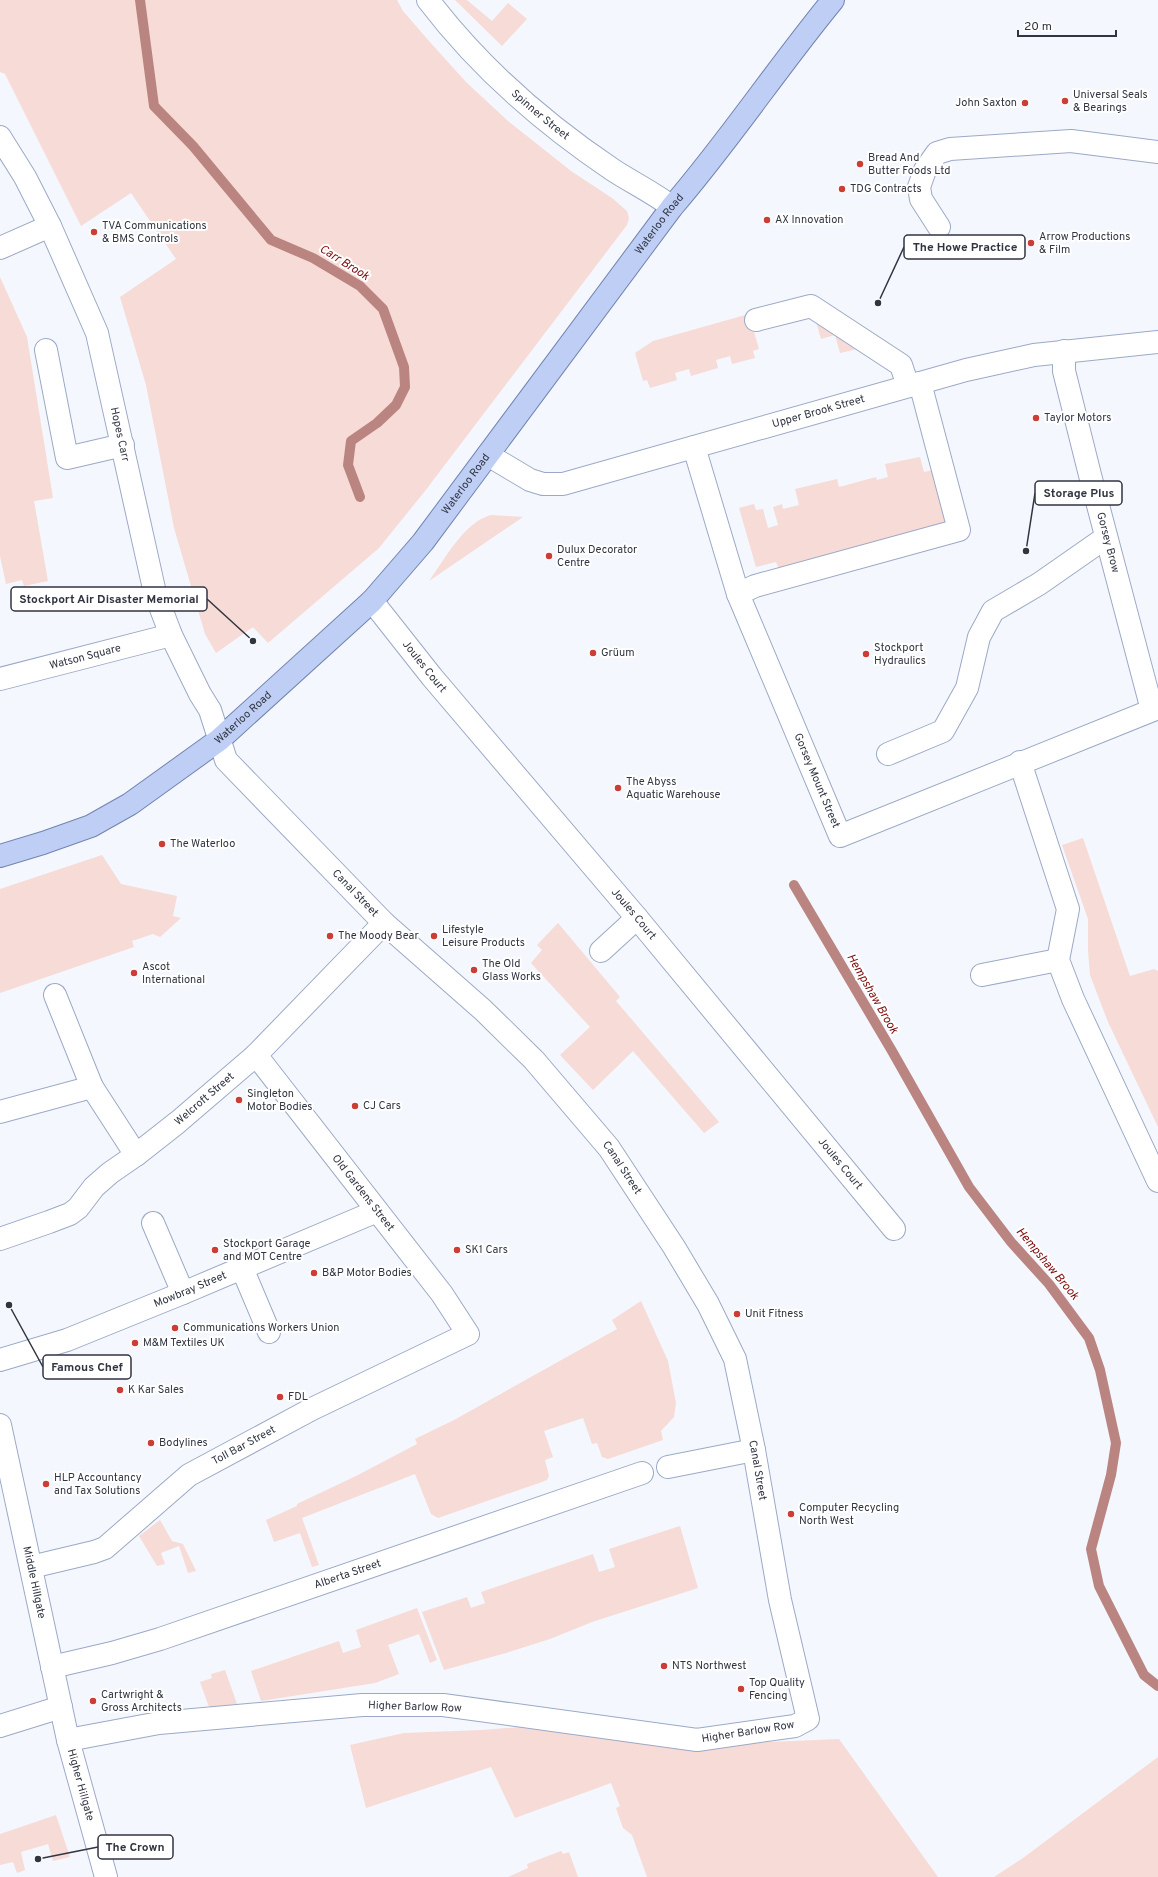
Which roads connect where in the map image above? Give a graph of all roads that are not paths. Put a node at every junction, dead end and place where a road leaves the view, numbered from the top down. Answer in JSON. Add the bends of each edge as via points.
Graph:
{"nodes":[{"id":1,"x":428,"y":0,"type":"edge"},
{"id":2,"x":833,"y":0,"type":"edge"},
{"id":3,"x":0,"y":137,"type":"edge"},
{"id":4,"x":1158,"y":152,"type":"edge"},
{"id":5,"x":672,"y":207,"type":"junction"},
{"id":6,"x":50,"y":226,"type":"junction"},
{"id":7,"x":939,"y":227,"type":"dead end"},
{"id":8,"x":0,"y":248,"type":"edge"},
{"id":9,"x":756,"y":320,"type":"dead end"},
{"id":10,"x":1158,"y":342,"type":"edge"},
{"id":11,"x":46,"y":350,"type":"dead end"},
{"id":12,"x":1064,"y":351,"type":"junction"},
{"id":13,"x":914,"y":385,"type":"junction"},
{"id":14,"x":123,"y":444,"type":"junction"},
{"id":15,"x":694,"y":447,"type":"junction"},
{"id":16,"x":488,"y":455,"type":"junction"},
{"id":17,"x":1105,"y":538,"type":"junction"},
{"id":18,"x":738,"y":594,"type":"junction"},
{"id":19,"x":372,"y":601,"type":"junction"},
{"id":20,"x":171,"y":635,"type":"junction"},
{"id":21,"x":0,"y":679,"type":"edge"},
{"id":22,"x":1155,"y":709,"type":"edge"},
{"id":23,"x":219,"y":740,"type":"junction"},
{"id":24,"x":888,"y":754,"type":"dead end"},
{"id":25,"x":1020,"y":762,"type":"junction"},
{"id":26,"x":0,"y":856,"type":"edge"},
{"id":27,"x":638,"y":918,"type":"junction"},
{"id":28,"x":384,"y":923,"type":"junction"},
{"id":29,"x":601,"y":951,"type":"dead end"},
{"id":30,"x":1058,"y":960,"type":"junction"},
{"id":31,"x":982,"y":975,"type":"dead end"},
{"id":32,"x":55,"y":994,"type":"dead end"},
{"id":33,"x":256,"y":1055,"type":"junction"},
{"id":34,"x":92,"y":1087,"type":"junction"},
{"id":35,"x":0,"y":1112,"type":"edge"},
{"id":36,"x":136,"y":1155,"type":"junction"},
{"id":37,"x":1158,"y":1181,"type":"edge"},
{"id":38,"x":377,"y":1211,"type":"junction"},
{"id":39,"x":154,"y":1223,"type":"dead end"},
{"id":40,"x":894,"y":1229,"type":"dead end"},
{"id":41,"x":0,"y":1239,"type":"edge"},
{"id":42,"x":242,"y":1268,"type":"junction"},
{"id":43,"x":183,"y":1293,"type":"junction"},
{"id":44,"x":269,"y":1332,"type":"dead end"},
{"id":45,"x":468,"y":1334,"type":"joint"},
{"id":46,"x":0,"y":1360,"type":"edge"},
{"id":47,"x":1,"y":1438,"type":"edge"},
{"id":48,"x":754,"y":1450,"type":"junction"},
{"id":49,"x":668,"y":1467,"type":"dead end"},
{"id":50,"x":642,"y":1473,"type":"dead end"},
{"id":51,"x":31,"y":1567,"type":"junction"},
{"id":52,"x":52,"y":1667,"type":"junction"},
{"id":53,"x":61,"y":1708,"type":"junction"},
{"id":54,"x":808,"y":1719,"type":"joint"},
{"id":55,"x":0,"y":1726,"type":"edge"},
{"id":56,"x":68,"y":1740,"type":"junction"},
{"id":57,"x":106,"y":1877,"type":"edge"}],
"edges":[{"from":1,"to":5,"type":"street","name":"Spinner Street","via":[[445,23],[516,95],[613,170]]},
{"from":2,"to":5,"type":"main road","name":"Waterloo Road","via":[[755,98],[706,167]]},
{"from":3,"to":6,"type":"street","name":"Hopes Carr","via":[[25,177]]},
{"from":4,"to":7,"type":"street","via":[[1071,142],[950,149],[937,154],[925,170],[919,187],[921,199]]},
{"from":5,"to":16,"type":"main road","name":"Waterloo Road"},
{"from":6,"to":8,"type":"street"},
{"from":6,"to":14,"type":"street","name":"Hopes Carr","via":[[98,333]]},
{"from":9,"to":13,"type":"street","via":[[811,306],[901,366]]},
{"from":10,"to":12,"type":"street","name":"Upper Brook Street"},
{"from":11,"to":14,"type":"street","via":[[68,458]]},
{"from":12,"to":13,"type":"street","name":"Upper Brook Street","via":[[1034,355]]},
{"from":12,"to":17,"type":"street","name":"Gorsey Brow","via":[[1064,371]]},
{"from":13,"to":15,"type":"street","name":"Upper Brook Street"},
{"from":13,"to":18,"type":"street","via":[[959,530],[755,586]]},
{"from":14,"to":20,"type":"street","name":"Hopes Carr","via":[[155,593]]},
{"from":15,"to":16,"type":"street","name":"Upper Brook Street","via":[[563,484],[543,484],[530,480]]},
{"from":15,"to":18,"type":"street","name":"Gorsey Mount Street"},
{"from":16,"to":19,"type":"main road","name":"Waterloo Road","via":[[423,542]]},
{"from":17,"to":22,"type":"street","name":"Gorsey Brow"},
{"from":17,"to":24,"type":"street","via":[[1039,584],[993,611],[979,638],[967,688],[943,731]]},
{"from":18,"to":25,"type":"street","name":"Gorsey Mount Street","via":[[840,836]]},
{"from":19,"to":23,"type":"main road","name":"Waterloo Road"},
{"from":19,"to":27,"type":"street","name":"Joules Court","via":[[432,677]]},
{"from":20,"to":21,"type":"street","name":"Watson Square"},
{"from":20,"to":23,"type":"street","name":"Hopes Carr","via":[[210,710]]},
{"from":22,"to":25,"type":"street","name":"Gorsey Mount Street"},
{"from":23,"to":26,"type":"main road","name":"Waterloo Road","via":[[130,804],[91,826]]},
{"from":23,"to":28,"type":"street","name":"Canal Street","via":[[226,760]]},
{"from":25,"to":30,"type":"street","via":[[1068,909]]},
{"from":27,"to":29,"type":"street"},
{"from":27,"to":40,"type":"street","name":"Joules Court"},
{"from":28,"to":33,"type":"street","name":"Welcroft Street"},
{"from":28,"to":48,"type":"street","name":"Canal Street","via":[[483,1010],[534,1060],[608,1148],[674,1247],[708,1304],[735,1359]]},
{"from":30,"to":31,"type":"street"},
{"from":30,"to":37,"type":"street","via":[[1073,999]]},
{"from":32,"to":34,"type":"street"},
{"from":33,"to":36,"type":"street","name":"Welcroft Street"},
{"from":33,"to":38,"type":"street","name":"Old Gardens Street"},
{"from":34,"to":35,"type":"street"},
{"from":34,"to":36,"type":"street"},
{"from":36,"to":41,"type":"street","name":"Welcroft Street","via":[[105,1178],[70,1214]]},
{"from":38,"to":42,"type":"street","name":"Mowbray Street"},
{"from":38,"to":45,"type":"street","name":"Old Gardens Street","via":[[442,1294]]},
{"from":39,"to":43,"type":"street"},
{"from":42,"to":43,"type":"street","name":"Mowbray Street"},
{"from":42,"to":44,"type":"street"},
{"from":43,"to":46,"type":"street","name":"Mowbray Street","via":[[66,1340]]},
{"from":45,"to":51,"type":"street","name":"Toll Bar Street","via":[[312,1409],[189,1475],[105,1548]]},
{"from":47,"to":51,"type":"street","name":"Middle Hillgate"},
{"from":48,"to":49,"type":"street"},
{"from":48,"to":54,"type":"street","name":"Canal Street","via":[[780,1600]]},
{"from":50,"to":52,"type":"street","name":"Alberta Street","via":[[160,1639]]},
{"from":51,"to":52,"type":"street","name":"Middle Hillgate"},
{"from":52,"to":53,"type":"street","name":"Middle Hillgate"},
{"from":53,"to":55,"type":"street"},
{"from":53,"to":56,"type":"street","name":"Middle Hillgate"},
{"from":54,"to":56,"type":"street","name":"Higher Barlow Row","via":[[795,1726],[697,1740],[443,1705],[362,1705],[159,1723]]},
{"from":56,"to":57,"type":"street","name":"Higher Hillgate"}]}
